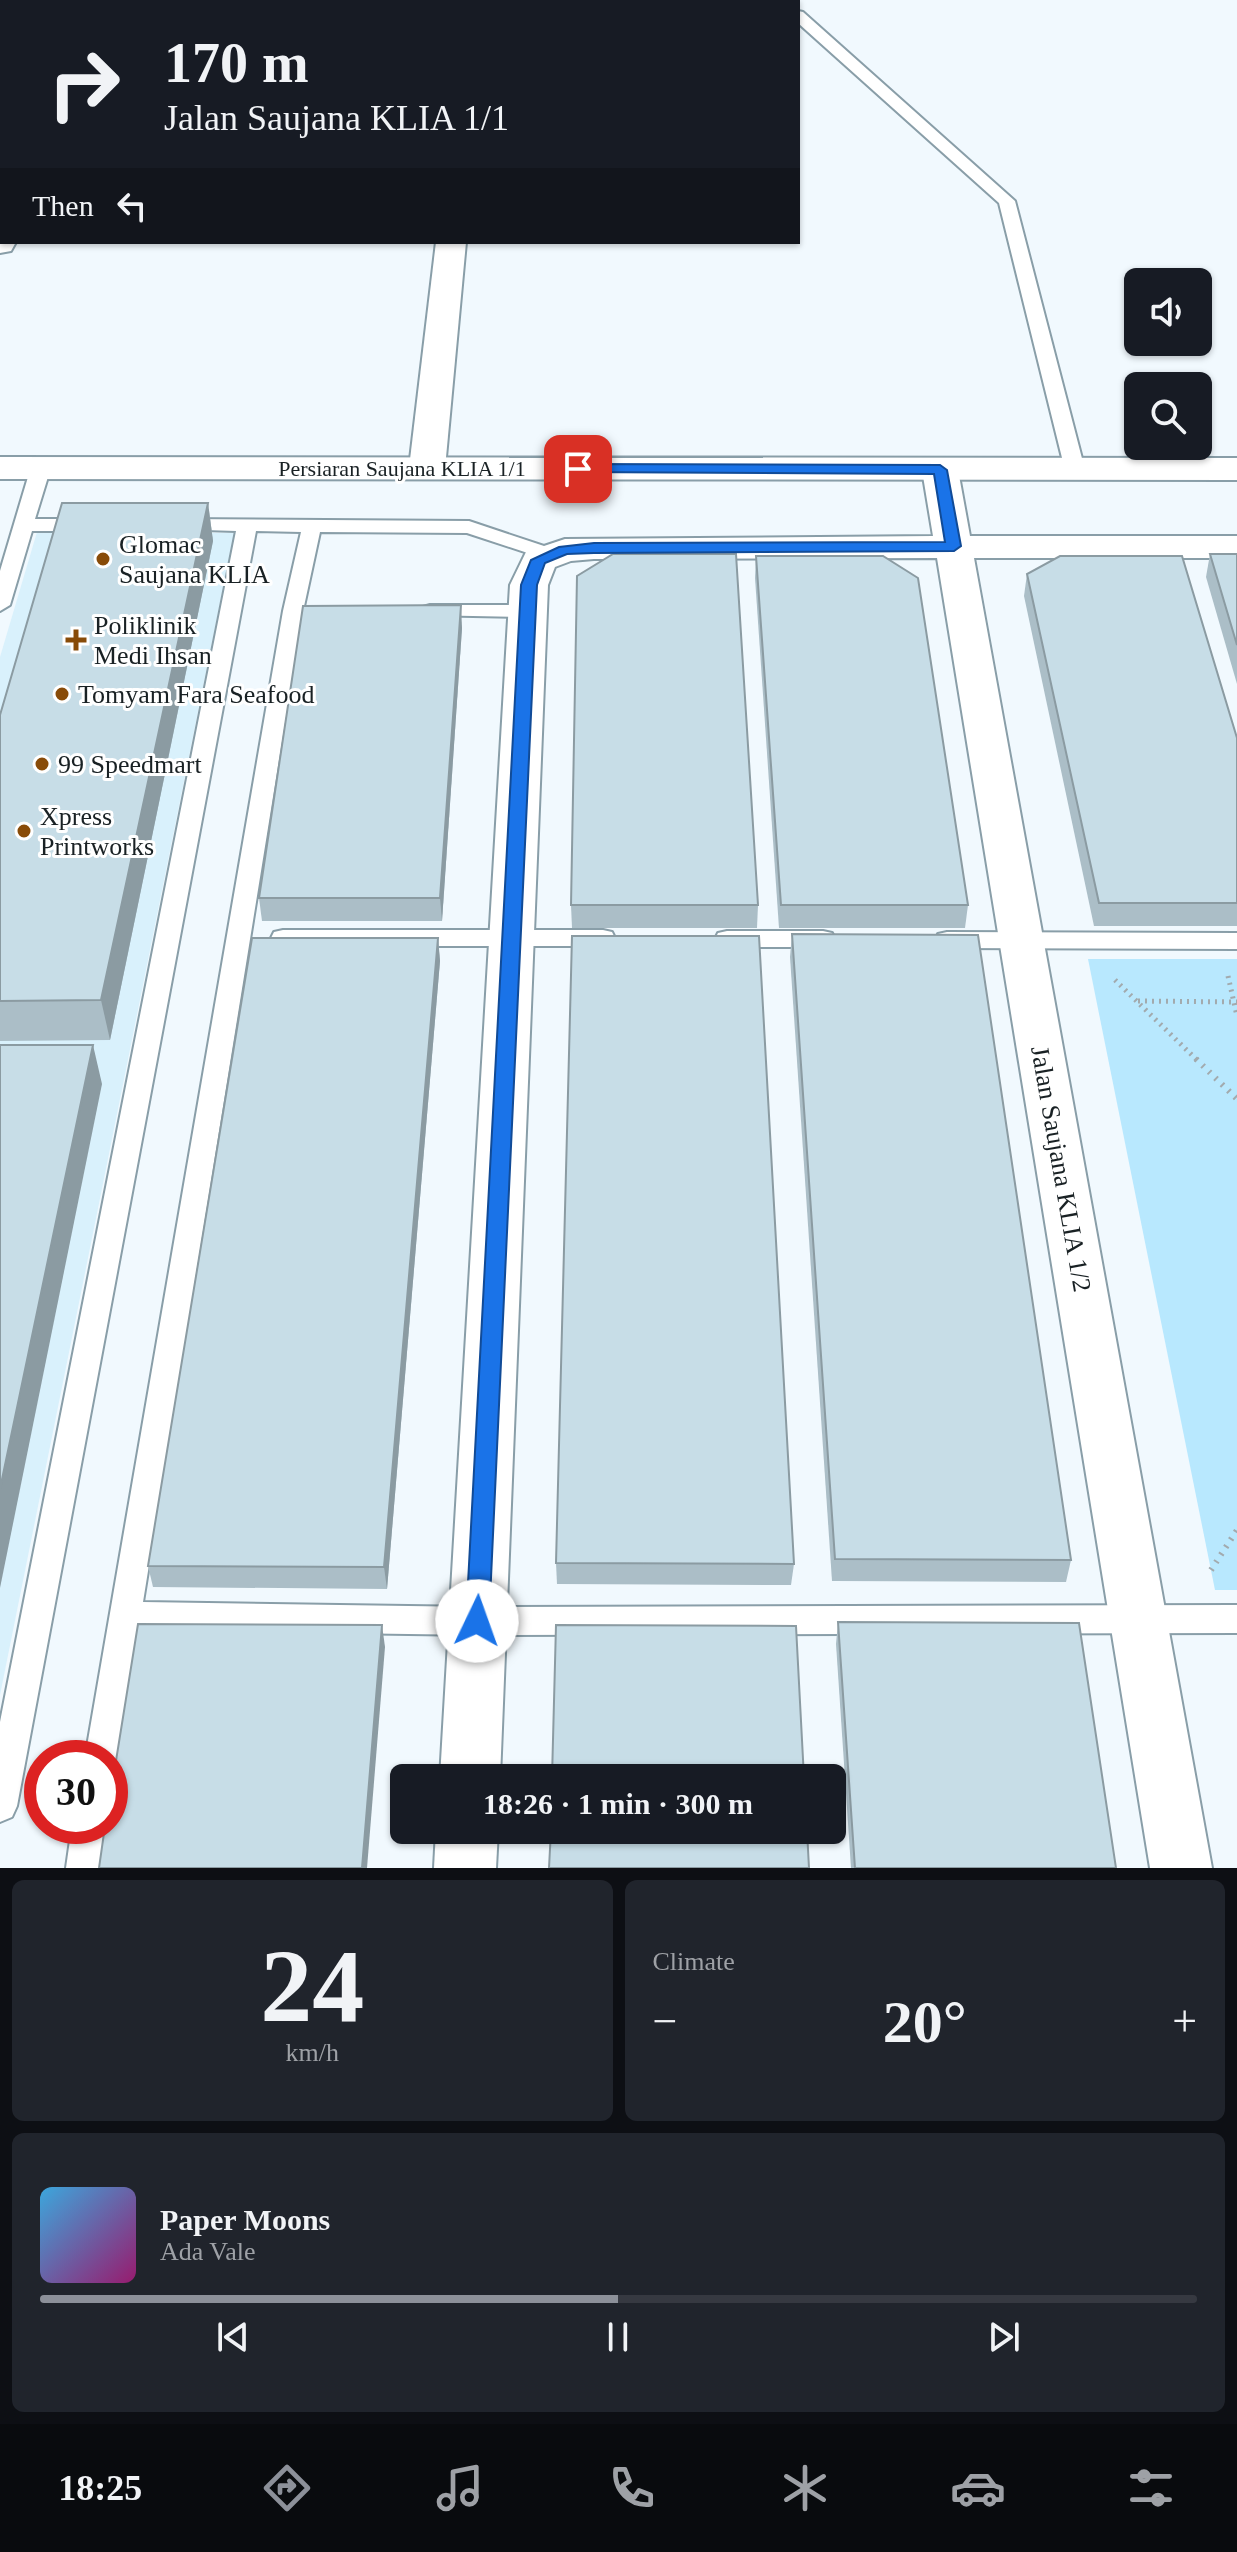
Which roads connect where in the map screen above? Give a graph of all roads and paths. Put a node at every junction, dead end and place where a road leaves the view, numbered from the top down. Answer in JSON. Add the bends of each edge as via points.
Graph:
{"nodes":[{"id":1,"x":800,"y":17,"type":"edge"},
{"id":2,"x":451,"y":244,"type":"edge"},
{"id":3,"x":41,"y":467,"type":"junction"},
{"id":4,"x":0,"y":468,"type":"edge"},
{"id":5,"x":427,"y":468,"type":"junction"},
{"id":6,"x":1237,"y":469,"type":"edge"},
{"id":7,"x":940,"y":470,"type":"junction"},
{"id":8,"x":1075,"y":470,"type":"junction"},
{"id":9,"x":24,"y":525,"type":"junction"},
{"id":10,"x":104,"y":525,"type":"edge"},
{"id":11,"x":151,"y":525,"type":"edge"},
{"id":12,"x":312,"y":525,"type":"junction"},
{"id":13,"x":247,"y":526,"type":"junction"},
{"id":14,"x":954,"y":546,"type":"junction"},
{"id":15,"x":1237,"y":547,"type":"edge"},
{"id":16,"x":552,"y":555,"type":"junction"},
{"id":17,"x":0,"y":605,"type":"edge"},
{"id":18,"x":402,"y":611,"type":"edge"},
{"id":19,"x":528,"y":611,"type":"junction"},
{"id":20,"x":239,"y":938,"type":"junction"},
{"id":21,"x":512,"y":938,"type":"junction"},
{"id":22,"x":623,"y":938,"type":"edge"},
{"id":23,"x":703,"y":939,"type":"edge"},
{"id":24,"x":846,"y":939,"type":"edge"},
{"id":25,"x":926,"y":940,"type":"edge"},
{"id":26,"x":1022,"y":940,"type":"junction"},
{"id":27,"x":1237,"y":941,"type":"edge"},
{"id":28,"x":1105,"y":970,"type":"dead end"},
{"id":29,"x":1227,"y":973,"type":"dead end"},
{"id":30,"x":1137,"y":1001,"type":"junction"},
{"id":31,"x":1235,"y":1002,"type":"edge"},
{"id":32,"x":1237,"y":1016,"type":"edge"},
{"id":33,"x":1237,"y":1099,"type":"edge"},
{"id":34,"x":1237,"y":1530,"type":"edge"},
{"id":35,"x":1211,"y":1570,"type":"dead end"},
{"id":36,"x":124,"y":1616,"type":"junction"},
{"id":37,"x":1138,"y":1618,"type":"junction"},
{"id":38,"x":1237,"y":1619,"type":"edge"},
{"id":39,"x":477,"y":1621,"type":"junction"},
{"id":40,"x":104,"y":1740,"type":"edge"},
{"id":41,"x":471,"y":1764,"type":"edge"},
{"id":42,"x":0,"y":1806,"type":"edge"},
{"id":43,"x":86,"y":1844,"type":"edge"},
{"id":44,"x":466,"y":1844,"type":"edge"},
{"id":45,"x":83,"y":1868,"type":"edge"},
{"id":46,"x":465,"y":1868,"type":"edge"},
{"id":47,"x":1181,"y":1868,"type":"edge"}],
"edges":[{"from":1,"to":8,"type":"lane","via":[[1007,201]]},
{"from":2,"to":5,"type":"street"},
{"from":3,"to":4,"type":"street","name":"Persiaran Saujana KLIA 1/1"},
{"from":3,"to":5,"type":"street","name":"Persiaran Saujana KLIA 1/1"},
{"from":3,"to":9,"type":"lane"},
{"from":5,"to":7,"type":"street","name":"Persiaran Saujana KLIA 1/1"},
{"from":6,"to":8,"type":"street","name":"Persiaran Saujana KLIA 1/1"},
{"from":7,"to":8,"type":"street","name":"Persiaran Saujana KLIA 1/1"},
{"from":7,"to":14,"type":"street","name":"Jalan Saujana KLIA 1/2"},
{"from":9,"to":10,"type":"lane"},
{"from":9,"to":17,"type":"lane"},
{"from":11,"to":13,"type":"lane"},
{"from":12,"to":13,"type":"lane"},
{"from":12,"to":16,"type":"lane","via":[[469,527]]},
{"from":12,"to":20,"type":"lane","via":[[301,611]]},
{"from":13,"to":42,"type":"lane"},
{"from":14,"to":15,"type":"street"},
{"from":14,"to":16,"type":"street","via":[[594,548]]},
{"from":14,"to":26,"type":"street","name":"Jalan Saujana KLIA 1/2"},
{"from":16,"to":19,"type":"street","via":[[539,560],[529,585]]},
{"from":18,"to":19,"type":"lane"},
{"from":19,"to":21,"type":"street"},
{"from":20,"to":21,"type":"lane"},
{"from":20,"to":36,"type":"lane"},
{"from":21,"to":22,"type":"lane"},
{"from":21,"to":39,"type":"street"},
{"from":23,"to":24,"type":"lane"},
{"from":25,"to":26,"type":"lane"},
{"from":26,"to":27,"type":"lane"},
{"from":26,"to":37,"type":"street","name":"Jalan Saujana KLIA 1/2"},
{"from":28,"to":30,"type":"path"},
{"from":29,"to":31,"type":"path"},
{"from":30,"to":31,"type":"path"},
{"from":30,"to":33,"type":"path"},
{"from":31,"to":32,"type":"path"},
{"from":34,"to":35,"type":"path"},
{"from":36,"to":39,"type":"lane"},
{"from":36,"to":40,"type":"lane"},
{"from":37,"to":38,"type":"lane"},
{"from":37,"to":39,"type":"lane"},
{"from":37,"to":47,"type":"street","name":"Jalan Saujana KLIA 1/2"},
{"from":39,"to":41,"type":"street"},
{"from":43,"to":45,"type":"lane"},
{"from":44,"to":46,"type":"street"}]}
